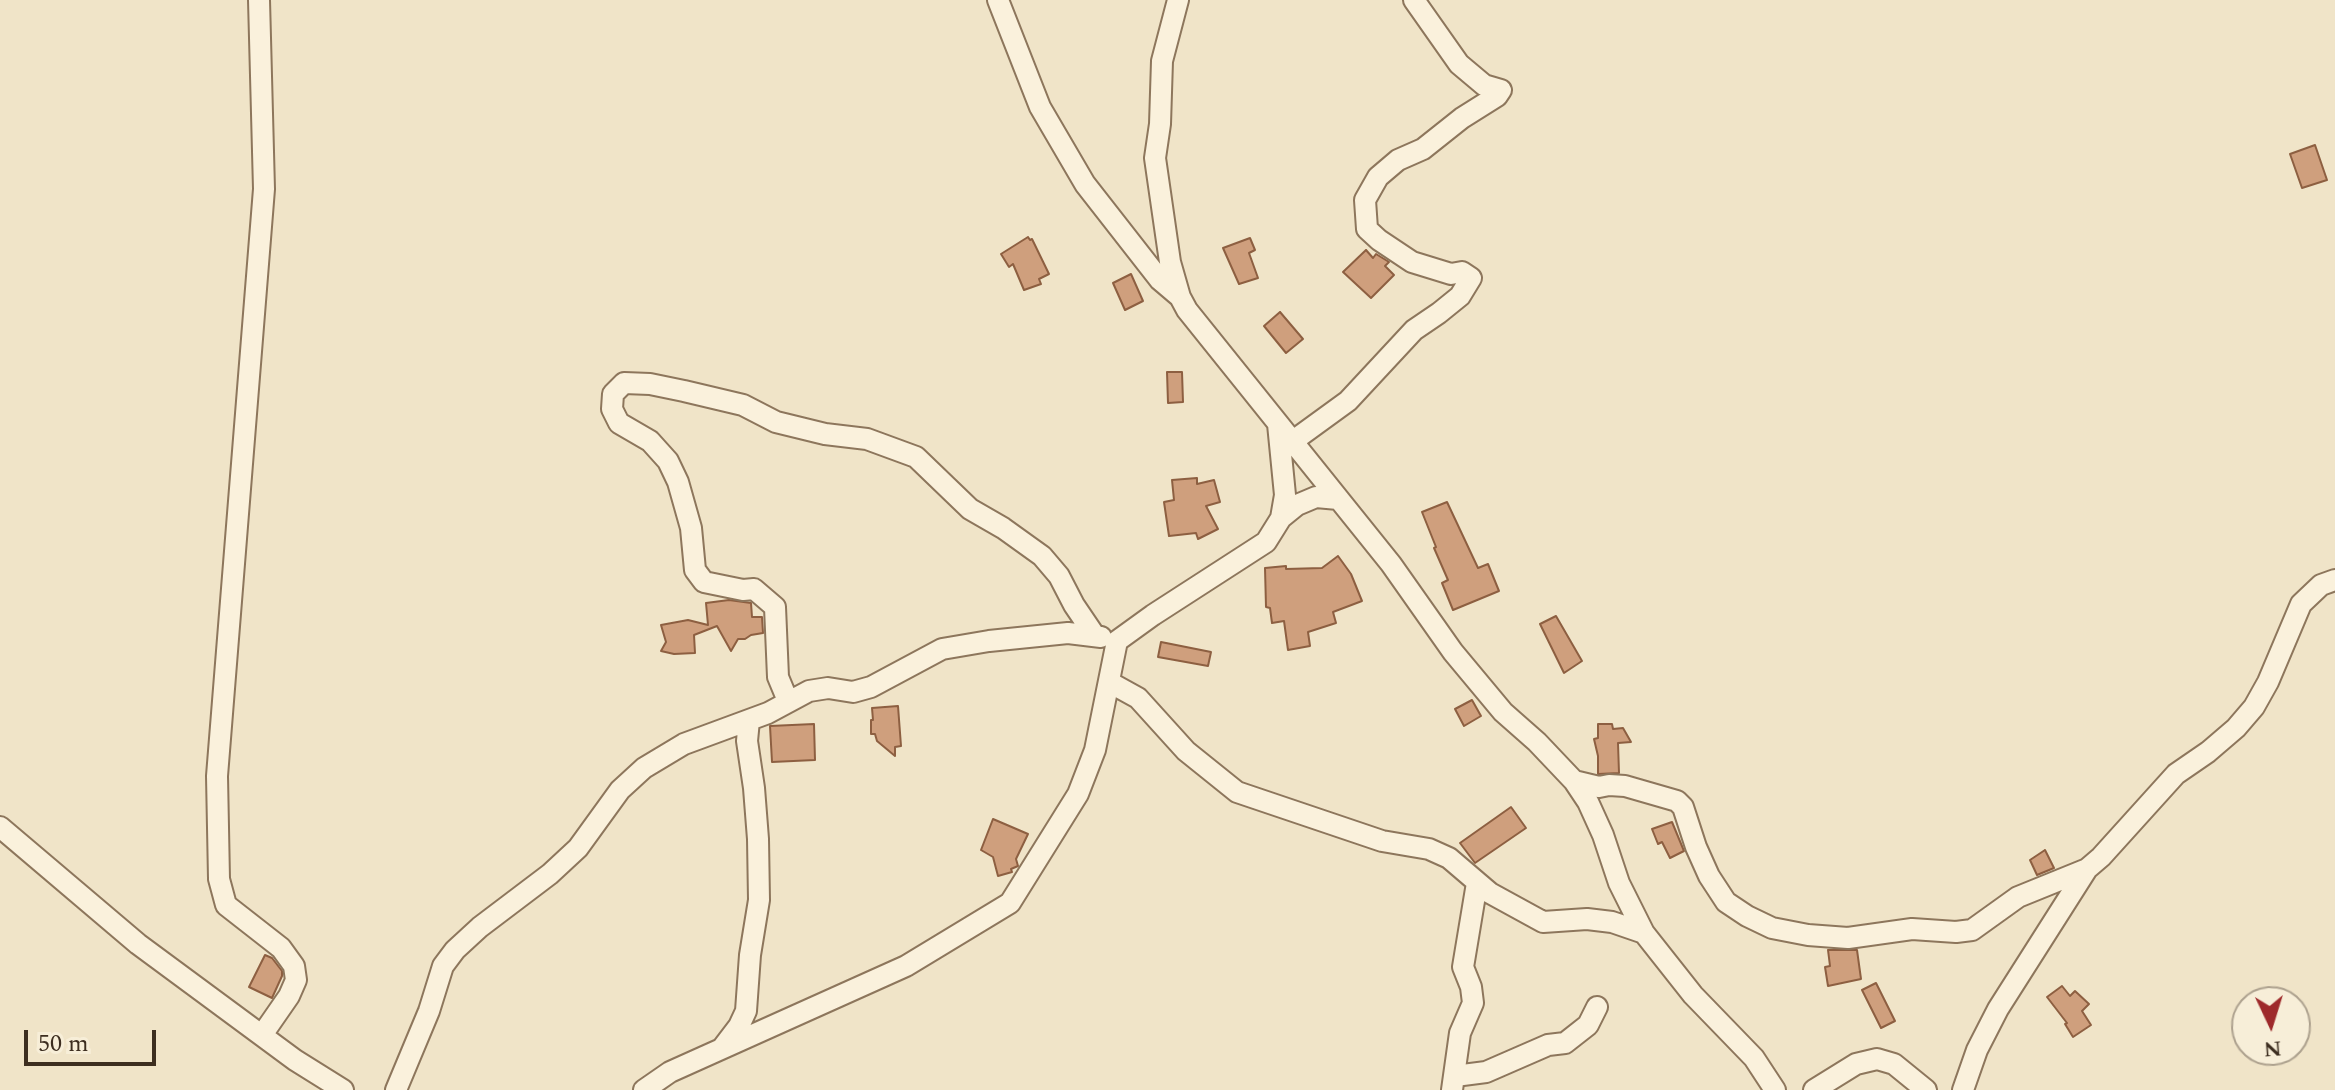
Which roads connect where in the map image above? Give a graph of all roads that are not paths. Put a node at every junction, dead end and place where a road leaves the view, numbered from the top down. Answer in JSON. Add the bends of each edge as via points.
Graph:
{"nodes":[{"id":1,"x":259,"y":0,"type":"edge"},
{"id":2,"x":998,"y":0,"type":"edge"},
{"id":3,"x":1178,"y":0,"type":"edge"},
{"id":4,"x":1414,"y":0,"type":"edge"},
{"id":5,"x":1180,"y":297,"type":"junction"},
{"id":6,"x":1277,"y":420,"type":"junction"},
{"id":7,"x":1293,"y":441,"type":"junction"},
{"id":8,"x":1338,"y":499,"type":"junction"},
{"id":9,"x":1281,"y":518,"type":"junction"},
{"id":10,"x":2335,"y":580,"type":"edge"},
{"id":11,"x":1095,"y":636,"type":"junction"},
{"id":12,"x":1117,"y":641,"type":"junction"},
{"id":13,"x":1109,"y":682,"type":"junction"},
{"id":14,"x":788,"y":701,"type":"junction"},
{"id":15,"x":749,"y":720,"type":"junction"},
{"id":16,"x":1593,"y":795,"type":"junction"},
{"id":17,"x":0,"y":827,"type":"edge"},
{"id":18,"x":2087,"y":869,"type":"junction"},
{"id":19,"x":1477,"y":883,"type":"junction"},
{"id":20,"x":1644,"y":933,"type":"junction"},
{"id":21,"x":1597,"y":1007,"type":"dead end"},
{"id":22,"x":262,"y":1035,"type":"junction"},
{"id":23,"x":721,"y":1050,"type":"junction"},
{"id":24,"x":1454,"y":1083,"type":"edge"},
{"id":25,"x":343,"y":1090,"type":"edge"},
{"id":26,"x":396,"y":1090,"type":"edge"},
{"id":27,"x":644,"y":1090,"type":"edge"},
{"id":28,"x":1775,"y":1090,"type":"edge"},
{"id":29,"x":1814,"y":1090,"type":"edge"},
{"id":30,"x":1926,"y":1090,"type":"edge"},
{"id":31,"x":1963,"y":1090,"type":"edge"}],
"edges":[{"from":1,"to":22,"type":"street","via":[[264,189],[217,776],[219,879],[226,905],[281,948],[294,966],[296,980]]},
{"from":2,"to":5,"type":"street","via":[[1040,107],[1085,184],[1160,280]]},
{"from":3,"to":5,"type":"street","via":[[1162,61],[1155,158]]},
{"from":4,"to":7,"type":"street","via":[[1459,64],[1484,85],[1501,90],[1378,177],[1365,200],[1367,229],[1412,262],[1471,278],[1460,296],[1414,330],[1348,401]]},
{"from":5,"to":6,"type":"street"},
{"from":6,"to":7,"type":"street"},
{"from":6,"to":9,"type":"street","via":[[1285,495]]},
{"from":7,"to":8,"type":"street"},
{"from":8,"to":9,"type":"street","via":[[1316,497]]},
{"from":8,"to":16,"type":"street","via":[[1503,712]]},
{"from":9,"to":12,"type":"street","via":[[1266,542]]},
{"from":10,"to":18,"type":"street","via":[[2301,604],[2268,682],[2236,728],[2176,774]]},
{"from":11,"to":12,"type":"street"},
{"from":11,"to":14,"type":"street","via":[[1068,633],[942,649],[871,687],[809,691]]},
{"from":11,"to":14,"type":"street","via":[[1042,556],[970,509],[916,457],[867,439],[776,422],[743,405],[624,383],[613,394],[612,409],[619,423],[650,441],[668,461],[691,528],[695,570],[704,582],[754,589],[775,607],[778,677]]},
{"from":12,"to":13,"type":"street"},
{"from":13,"to":19,"type":"street","via":[[1138,698],[1186,751],[1237,792],[1382,841],[1429,849],[1449,858]]},
{"from":13,"to":23,"type":"street","via":[[1095,750],[1078,794],[1010,903],[906,966]]},
{"from":14,"to":15,"type":"street"},
{"from":15,"to":23,"type":"street","via":[[759,900],[746,1011]]},
{"from":15,"to":26,"type":"street","via":[[684,744],[644,768],[620,790],[578,848],[455,950],[443,966]]},
{"from":16,"to":18,"type":"street","via":[[1609,785],[1625,786],[1677,801],[1726,902],[1772,928],[1808,935],[1848,938],[1912,929],[1972,930],[2018,897]]},
{"from":16,"to":20,"type":"street","via":[[1619,883]]},
{"from":17,"to":22,"type":"street","via":[[138,944]]},
{"from":18,"to":31,"type":"street","via":[[1998,1009]]},
{"from":19,"to":20,"type":"street","via":[[1543,922],[1587,919]]},
{"from":19,"to":24,"type":"street","via":[[1463,967],[1473,1003],[1460,1033]]},
{"from":20,"to":28,"type":"street","via":[[1693,995],[1754,1058]]},
{"from":21,"to":24,"type":"street","via":[[1588,1025],[1565,1043]]},
{"from":22,"to":25,"type":"street"},
{"from":23,"to":27,"type":"street"},
{"from":29,"to":30,"type":"street","via":[[1856,1064],[1877,1059],[1894,1064]]}]}
